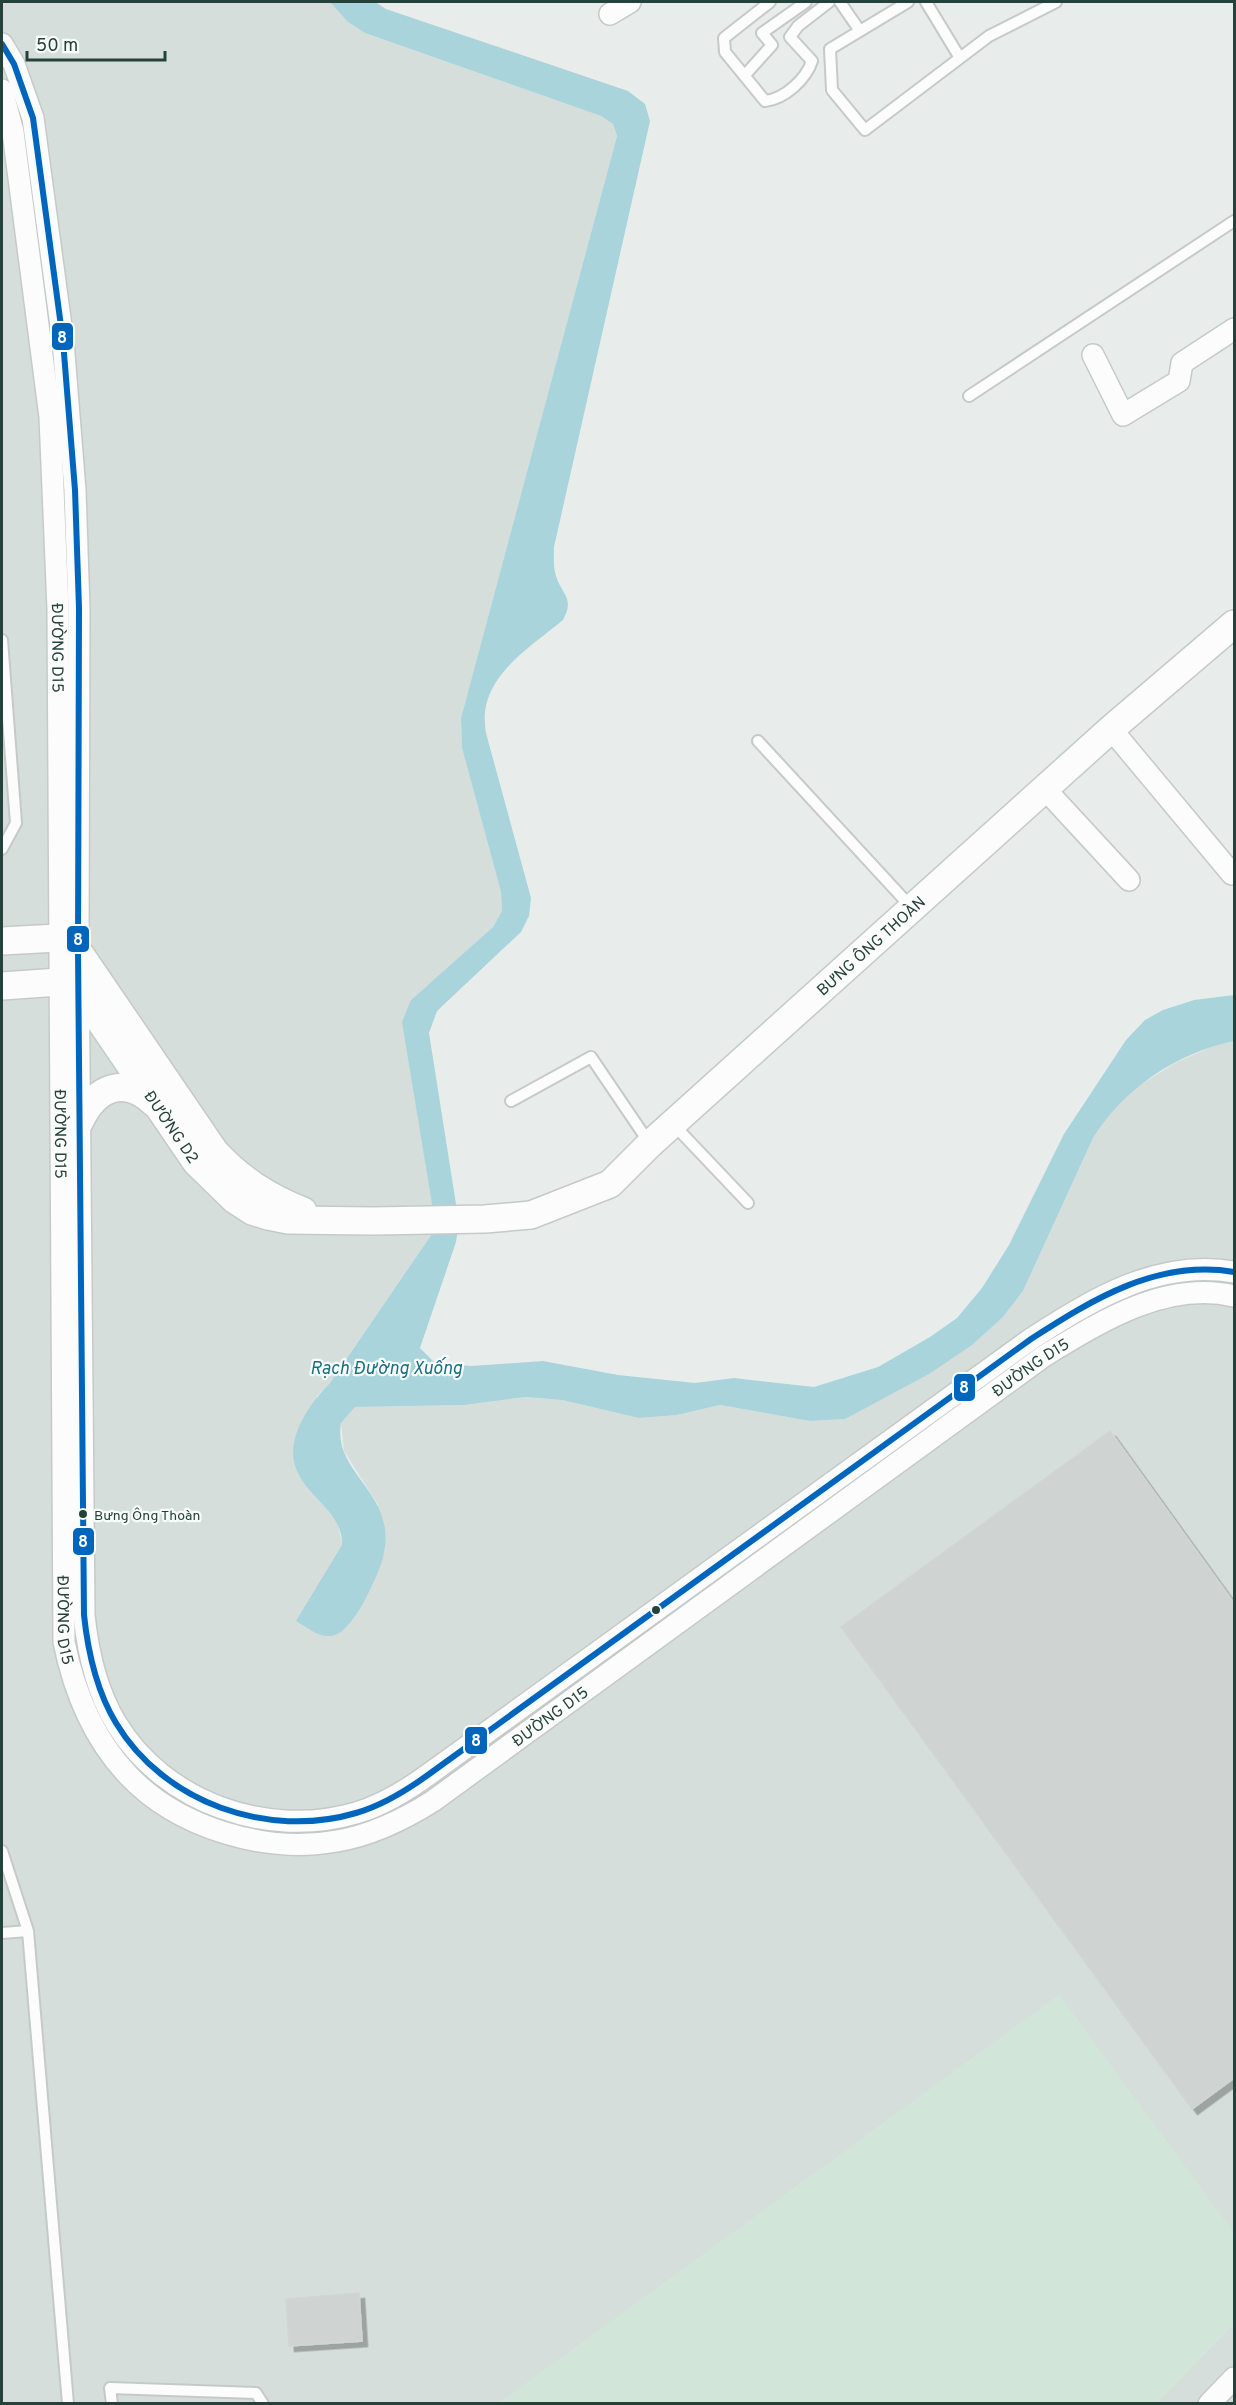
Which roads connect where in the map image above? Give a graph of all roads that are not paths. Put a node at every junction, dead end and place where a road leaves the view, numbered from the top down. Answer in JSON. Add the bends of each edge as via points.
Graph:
{"nodes":[{"id":1,"x":630,"y":2,"type":"edge"},
{"id":2,"x":770,"y":2,"type":"edge"},
{"id":3,"x":806,"y":2,"type":"edge"},
{"id":4,"x":829,"y":2,"type":"edge"},
{"id":5,"x":840,"y":2,"type":"edge"},
{"id":6,"x":908,"y":2,"type":"edge"},
{"id":7,"x":926,"y":2,"type":"edge"},
{"id":8,"x":1056,"y":2,"type":"edge"},
{"id":9,"x":610,"y":14,"type":"dead end"},
{"id":10,"x":860,"y":30,"type":"junction"},
{"id":11,"x":2,"y":44,"type":"edge"},
{"id":12,"x":960,"y":58,"type":"junction"},
{"id":13,"x":745,"y":75,"type":"junction"},
{"id":14,"x":2,"y":90,"type":"edge"},
{"id":15,"x":1234,"y":221,"type":"edge"},
{"id":16,"x":1234,"y":328,"type":"edge"},
{"id":17,"x":1093,"y":355,"type":"dead end"},
{"id":18,"x":969,"y":396,"type":"dead end"},
{"id":19,"x":1234,"y":624,"type":"edge"},
{"id":20,"x":2,"y":640,"type":"edge"},
{"id":21,"x":1111,"y":729,"type":"junction"},
{"id":22,"x":758,"y":741,"type":"dead end"},
{"id":23,"x":1044,"y":789,"type":"junction"},
{"id":24,"x":2,"y":849,"type":"edge"},
{"id":25,"x":1232,"y":874,"type":"dead end"},
{"id":26,"x":1129,"y":880,"type":"dead end"},
{"id":27,"x":912,"y":908,"type":"junction"},
{"id":28,"x":2,"y":941,"type":"edge"},
{"id":29,"x":68,"y":944,"type":"junction"},
{"id":30,"x":2,"y":986,"type":"edge"},
{"id":31,"x":69,"y":986,"type":"junction"},
{"id":32,"x":511,"y":1101,"type":"dead end"},
{"id":33,"x":158,"y":1107,"type":"junction"},
{"id":34,"x":80,"y":1121,"type":"junction"},
{"id":35,"x":672,"y":1124,"type":"junction"},
{"id":36,"x":650,"y":1144,"type":"junction"},
{"id":37,"x":748,"y":1203,"type":"dead end"},
{"id":38,"x":321,"y":1218,"type":"junction"},
{"id":39,"x":373,"y":1221,"type":"joint"},
{"id":40,"x":1234,"y":1272,"type":"edge"},
{"id":41,"x":1234,"y":1296,"type":"edge"},
{"id":42,"x":598,"y":1651,"type":"junction"},
{"id":43,"x":611,"y":1669,"type":"junction"},
{"id":44,"x":2,"y":1851,"type":"edge"},
{"id":45,"x":28,"y":1931,"type":"junction"},
{"id":46,"x":2,"y":1933,"type":"edge"},
{"id":47,"x":1234,"y":2378,"type":"edge"},
{"id":48,"x":68,"y":2403,"type":"edge"},
{"id":49,"x":112,"y":2403,"type":"edge"},
{"id":50,"x":263,"y":2403,"type":"edge"},
{"id":51,"x":1209,"y":2403,"type":"edge"}],
"edges":[{"from":1,"to":9,"type":"street"},
{"from":2,"to":13,"type":"lane","via":[[724,38],[724,52]]},
{"from":3,"to":13,"type":"lane","via":[[762,33],[772,45]]},
{"from":4,"to":13,"type":"lane","via":[[790,37],[812,61],[807,75],[775,100],[765,101]]},
{"from":5,"to":10,"type":"lane"},
{"from":6,"to":10,"type":"lane"},
{"from":7,"to":12,"type":"lane"},
{"from":8,"to":12,"type":"lane","via":[[989,36]]},
{"from":10,"to":12,"type":"lane","via":[[830,49],[832,90],[866,130]]},
{"from":11,"to":29,"type":"street","name":"ĐƯỜNG D15","via":[[14,64],[33,118],[71,418],[79,608]]},
{"from":14,"to":29,"type":"street","name":"ĐƯỜNG D15","via":[[13,132],[50,417]]},
{"from":15,"to":18,"type":"lane"},
{"from":16,"to":17,"type":"street","via":[[1182,363],[1179,381],[1123,415]]},
{"from":19,"to":21,"type":"street","name":"BƯNG ÔNG THOÀN"},
{"from":20,"to":24,"type":"lane","via":[[16,823]]},
{"from":21,"to":23,"type":"street","name":"BƯNG ÔNG THOÀN"},
{"from":21,"to":25,"type":"street"},
{"from":22,"to":27,"type":"lane"},
{"from":23,"to":26,"type":"street"},
{"from":23,"to":27,"type":"street","name":"BƯNG ÔNG THOÀN"},
{"from":27,"to":35,"type":"street","name":"BƯNG ÔNG THOÀN"},
{"from":28,"to":29,"type":"street"},
{"from":29,"to":31,"type":"street","name":"ĐƯỜNG D15"},
{"from":29,"to":38,"type":"street","name":"ĐƯỜNG D2","via":[[215,1152],[230,1168],[277,1201]]},
{"from":30,"to":31,"type":"street"},
{"from":31,"to":33,"type":"street","name":"ĐƯỜNG D2"},
{"from":31,"to":34,"type":"street","name":"ĐƯỜNG D15"},
{"from":31,"to":43,"type":"street","name":"ĐƯỜNG D15","via":[[64,1642],[85,1712],[112,1755],[145,1790],[211,1828],[284,1844],[335,1842],[385,1827],[432,1801]]},
{"from":32,"to":36,"type":"lane","via":[[591,1057]]},
{"from":33,"to":34,"type":"street","via":[[141,1093],[120,1087],[99,1095]]},
{"from":33,"to":38,"type":"street","name":"ĐƯỜNG D2","via":[[196,1162],[235,1200],[268,1216],[288,1220]]},
{"from":34,"to":42,"type":"street","name":"ĐƯỜNG D15","via":[[84,1615],[87,1643],[103,1698],[116,1724],[145,1758],[182,1789],[249,1817],[303,1822],[356,1814],[408,1790]]},
{"from":35,"to":36,"type":"street","name":"BƯNG ÔNG THOÀN"},
{"from":35,"to":37,"type":"lane"},
{"from":36,"to":39,"type":"street","name":"BƯNG ÔNG THOÀN","via":[[609,1184],[531,1215],[485,1220]]},
{"from":38,"to":39,"type":"street","name":"ĐƯỜNG D2"},
{"from":40,"to":42,"type":"street","name":"ĐƯỜNG D15","via":[[1173,1270],[1124,1287],[1070,1313]]},
{"from":41,"to":43,"type":"street","name":"ĐƯỜNG D15","via":[[1196,1292],[1145,1303],[1069,1341]]},
{"from":42,"to":43,"type":"street"},
{"from":44,"to":45,"type":"lane"},
{"from":45,"to":46,"type":"lane"},
{"from":45,"to":48,"type":"lane"},
{"from":47,"to":51,"type":"street"},
{"from":49,"to":50,"type":"lane","via":[[110,2388],[256,2393]]}]}
